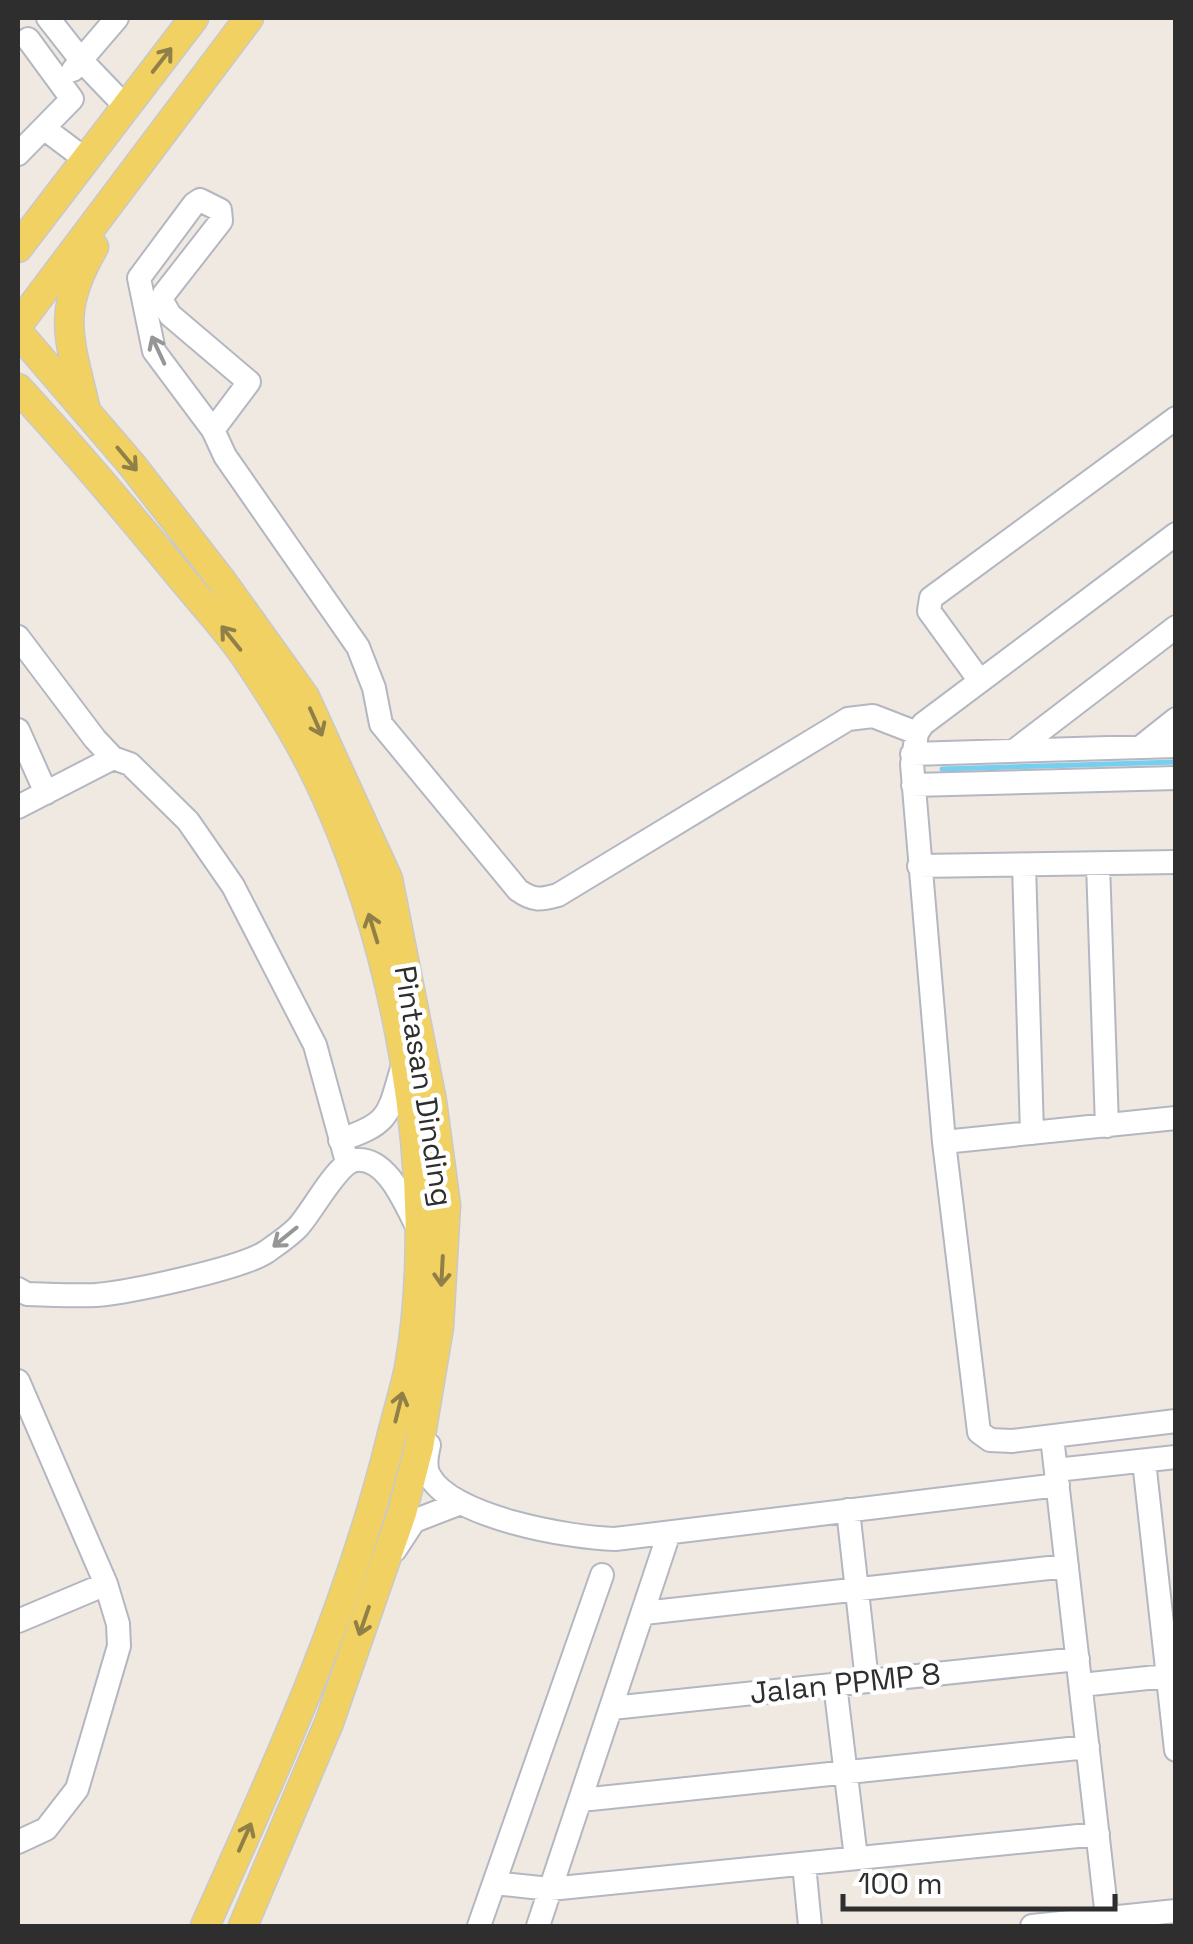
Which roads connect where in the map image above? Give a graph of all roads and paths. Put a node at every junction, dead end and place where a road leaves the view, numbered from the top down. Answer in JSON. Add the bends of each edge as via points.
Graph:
{"nodes":[{"id":1,"x":48,"y":18,"type":"edge"},
{"id":2,"x":116,"y":18,"type":"edge"},
{"id":3,"x":194,"y":18,"type":"edge"},
{"id":4,"x":250,"y":18,"type":"edge"},
{"id":5,"x":28,"y":39,"type":"dead end"},
{"id":6,"x":81,"y":60,"type":"junction"},
{"id":7,"x":62,"y":84,"type":"junction"},
{"id":8,"x":125,"y":106,"type":"junction"},
{"id":9,"x":45,"y":130,"type":"junction"},
{"id":10,"x":150,"y":150,"type":"junction"},
{"id":11,"x":18,"y":154,"type":"edge"},
{"id":12,"x":85,"y":159,"type":"junction"},
{"id":13,"x":65,"y":186,"type":"junction"},
{"id":14,"x":18,"y":223,"type":"edge"},
{"id":15,"x":18,"y":248,"type":"edge"},
{"id":16,"x":18,"y":325,"type":"edge"},
{"id":17,"x":18,"y":332,"type":"edge"},
{"id":18,"x":18,"y":388,"type":"edge"},
{"id":19,"x":87,"y":412,"type":"junction"},
{"id":20,"x":1176,"y":418,"type":"edge"},
{"id":21,"x":18,"y":421,"type":"edge"},
{"id":22,"x":213,"y":430,"type":"junction"},
{"id":23,"x":85,"y":461,"type":"junction"},
{"id":24,"x":1176,"y":534,"type":"edge"},
{"id":25,"x":1176,"y":626,"type":"edge"},
{"id":26,"x":18,"y":637,"type":"edge"},
{"id":27,"x":980,"y":681,"type":"junction"},
{"id":28,"x":1176,"y":719,"type":"edge"},
{"id":29,"x":18,"y":730,"type":"edge"},
{"id":30,"x":915,"y":744,"type":"junction"},
{"id":31,"x":1142,"y":746,"type":"junction"},
{"id":32,"x":1176,"y":746,"type":"edge"},
{"id":33,"x":1014,"y":751,"type":"junction"},
{"id":34,"x":113,"y":758,"type":"junction"},
{"id":35,"x":1176,"y":778,"type":"edge"},
{"id":36,"x":913,"y":785,"type":"junction"},
{"id":37,"x":46,"y":793,"type":"junction"},
{"id":38,"x":18,"y":807,"type":"edge"},
{"id":39,"x":1176,"y":862,"type":"edge"},
{"id":40,"x":1098,"y":864,"type":"junction"},
{"id":41,"x":1024,"y":865,"type":"junction"},
{"id":42,"x":919,"y":866,"type":"junction"},
{"id":43,"x":403,"y":1064,"type":"junction"},
{"id":44,"x":1176,"y":1118,"type":"edge"},
{"id":45,"x":1107,"y":1126,"type":"junction"},
{"id":46,"x":1032,"y":1133,"type":"junction"},
{"id":47,"x":944,"y":1142,"type":"junction"},
{"id":48,"x":344,"y":1151,"type":"junction"},
{"id":49,"x":420,"y":1231,"type":"junction"},
{"id":50,"x":18,"y":1288,"type":"edge"},
{"id":51,"x":438,"y":1327,"type":"junction"},
{"id":52,"x":18,"y":1381,"type":"edge"},
{"id":53,"x":1176,"y":1421,"type":"edge"},
{"id":54,"x":1052,"y":1437,"type":"junction"},
{"id":55,"x":1176,"y":1457,"type":"edge"},
{"id":56,"x":1144,"y":1460,"type":"junction"},
{"id":57,"x":1057,"y":1478,"type":"junction"},
{"id":58,"x":458,"y":1504,"type":"junction"},
{"id":59,"x":848,"y":1510,"type":"junction"},
{"id":60,"x":669,"y":1533,"type":"junction"},
{"id":61,"x":1067,"y":1566,"type":"junction"},
{"id":62,"x":602,"y":1576,"type":"dead end"},
{"id":63,"x":379,"y":1577,"type":"junction"},
{"id":64,"x":106,"y":1584,"type":"junction"},
{"id":65,"x":857,"y":1590,"type":"junction"},
{"id":66,"x":644,"y":1612,"type":"junction"},
{"id":67,"x":18,"y":1621,"type":"edge"},
{"id":68,"x":1078,"y":1659,"type":"junction"},
{"id":69,"x":1172,"y":1675,"type":"edge"},
{"id":70,"x":867,"y":1681,"type":"junction"},
{"id":71,"x":835,"y":1684,"type":"junction"},
{"id":72,"x":1081,"y":1685,"type":"junction"},
{"id":73,"x":612,"y":1708,"type":"junction"},
{"id":74,"x":1088,"y":1746,"type":"junction"},
{"id":75,"x":1176,"y":1750,"type":"edge"},
{"id":76,"x":846,"y":1772,"type":"junction"},
{"id":77,"x":581,"y":1800,"type":"junction"},
{"id":78,"x":285,"y":1828,"type":"junction"},
{"id":79,"x":1098,"y":1834,"type":"junction"},
{"id":80,"x":18,"y":1842,"type":"edge"},
{"id":81,"x":856,"y":1858,"type":"junction"},
{"id":82,"x":804,"y":1864,"type":"junction"},
{"id":83,"x":494,"y":1883,"type":"junction"},
{"id":84,"x":550,"y":1889,"type":"junction"},
{"id":85,"x":1176,"y":1910,"type":"edge"},
{"id":86,"x":1108,"y":1922,"type":"edge"},
{"id":87,"x":205,"y":1926,"type":"edge"},
{"id":88,"x":244,"y":1926,"type":"edge"},
{"id":89,"x":260,"y":1926,"type":"edge"},
{"id":90,"x":479,"y":1926,"type":"edge"},
{"id":91,"x":538,"y":1926,"type":"edge"},
{"id":92,"x":810,"y":1926,"type":"edge"},
{"id":93,"x":1032,"y":1926,"type":"edge"}],
"edges":[{"from":1,"to":6,"type":"street"},
{"from":2,"to":6,"type":"street"},
{"from":8,"to":3,"type":"main road","one_way":true},
{"from":4,"to":10,"type":"main road"},
{"from":5,"to":7,"type":"street"},
{"from":6,"to":7,"type":"street"},
{"from":6,"to":8,"type":"street"},
{"from":7,"to":9,"type":"street","via":[[71,103]]},
{"from":8,"to":12,"type":"main road"},
{"from":9,"to":11,"type":"street"},
{"from":9,"to":12,"type":"street"},
{"from":10,"to":16,"type":"main road"},
{"from":10,"to":19,"type":"main road","via":[[76,277],[67,308]]},
{"from":12,"to":13,"type":"main road"},
{"from":13,"to":14,"type":"main road"},
{"from":13,"to":15,"type":"main road"},
{"from":17,"to":19,"type":"main road","name":"Pintasan Dinding"},
{"from":18,"to":23,"type":"main road","name":"Pintasan Dinding"},
{"from":19,"to":51,"type":"main road","name":"Pintasan Dinding","one_way":true,"via":[[305,697],[388,879],[446,1205]]},
{"from":20,"to":27,"type":"street","via":[[932,598],[929,611]]},
{"from":21,"to":23,"type":"main road"},
{"from":22,"to":22,"type":"street","one_way":true,"via":[[154,351],[139,282],[200,200],[220,210],[221,220],[162,301],[249,382]]},
{"from":22,"to":30,"type":"street","via":[[358,648],[381,724],[529,899],[558,895],[848,720],[873,716]]},
{"from":43,"to":23,"type":"main road","name":"Pintasan Dinding","one_way":true,"via":[[374,928],[310,763],[251,663]]},
{"from":24,"to":27,"type":"street"},
{"from":25,"to":33,"type":"street"},
{"from":26,"to":34,"type":"street"},
{"from":27,"to":30,"type":"street","via":[[922,724]]},
{"from":28,"to":31,"type":"street"},
{"from":29,"to":37,"type":"street"},
{"from":30,"to":33,"type":"street"},
{"from":30,"to":36,"type":"street"},
{"from":31,"to":32,"type":"street"},
{"from":31,"to":33,"type":"street"},
{"from":34,"to":37,"type":"street"},
{"from":34,"to":48,"type":"street","via":[[130,764],[188,821],[233,886],[315,1044]]},
{"from":35,"to":36,"type":"street"},
{"from":36,"to":42,"type":"street"},
{"from":37,"to":38,"type":"street"},
{"from":39,"to":40,"type":"street"},
{"from":40,"to":41,"type":"street"},
{"from":40,"to":45,"type":"street"},
{"from":41,"to":42,"type":"street"},
{"from":41,"to":46,"type":"street"},
{"from":42,"to":47,"type":"street"},
{"from":43,"to":48,"type":"street","via":[[383,1120]]},
{"from":43,"to":49,"type":"main road","name":"Pintasan Dinding","via":[[419,1169]]},
{"from":44,"to":45,"type":"street"},
{"from":45,"to":46,"type":"street"},
{"from":46,"to":47,"type":"street"},
{"from":47,"to":54,"type":"street","via":[[979,1432],[990,1440]]},
{"from":48,"to":49,"type":"street","via":[[391,1179]]},
{"from":48,"to":50,"type":"street","one_way":true,"via":[[296,1229],[263,1254],[227,1268],[99,1294],[27,1294]]},
{"from":87,"to":49,"type":"main road","name":"Pintasan Dinding","one_way":true,"via":[[286,1746],[375,1502],[408,1367]]},
{"from":51,"to":58,"type":"street","via":[[426,1471]]},
{"from":51,"to":63,"type":"main road","name":"Pintasan Dinding","via":[[419,1447]]},
{"from":52,"to":64,"type":"street"},
{"from":53,"to":54,"type":"street"},
{"from":54,"to":57,"type":"street"},
{"from":55,"to":56,"type":"street"},
{"from":56,"to":57,"type":"street"},
{"from":56,"to":69,"type":"street"},
{"from":57,"to":59,"type":"street"},
{"from":57,"to":61,"type":"street"},
{"from":58,"to":60,"type":"street","via":[[559,1535]]},
{"from":58,"to":63,"type":"street","via":[[414,1521]]},
{"from":59,"to":60,"type":"street"},
{"from":59,"to":65,"type":"street"},
{"from":60,"to":66,"type":"street"},
{"from":61,"to":65,"type":"street"},
{"from":61,"to":68,"type":"street"},
{"from":62,"to":83,"type":"street"},
{"from":63,"to":78,"type":"main road","name":"Pintasan Dinding","one_way":true},
{"from":64,"to":67,"type":"street"},
{"from":64,"to":80,"type":"street","via":[[118,1646],[77,1789],[46,1830]]},
{"from":65,"to":66,"type":"street"},
{"from":65,"to":70,"type":"street"},
{"from":66,"to":73,"type":"street"},
{"from":68,"to":70,"type":"street","name":"Jalan PPMP 8"},
{"from":68,"to":72,"type":"street"},
{"from":69,"to":72,"type":"street"},
{"from":69,"to":75,"type":"street"},
{"from":70,"to":71,"type":"street","name":"Jalan PPMP 8"},
{"from":71,"to":73,"type":"street","name":"Jalan PPMP 8"},
{"from":71,"to":76,"type":"street"},
{"from":72,"to":74,"type":"street"},
{"from":73,"to":77,"type":"street"},
{"from":74,"to":76,"type":"street"},
{"from":74,"to":79,"type":"street"},
{"from":76,"to":77,"type":"street"},
{"from":76,"to":81,"type":"street"},
{"from":77,"to":84,"type":"street"},
{"from":78,"to":88,"type":"main road","name":"Pintasan Dinding"},
{"from":78,"to":89,"type":"street"},
{"from":79,"to":81,"type":"street"},
{"from":79,"to":86,"type":"street"},
{"from":81,"to":82,"type":"street"},
{"from":82,"to":84,"type":"street"},
{"from":82,"to":92,"type":"street"},
{"from":83,"to":84,"type":"street"},
{"from":83,"to":90,"type":"street"},
{"from":84,"to":91,"type":"street"},
{"from":85,"to":86,"type":"street"},
{"from":86,"to":93,"type":"street"}]}
